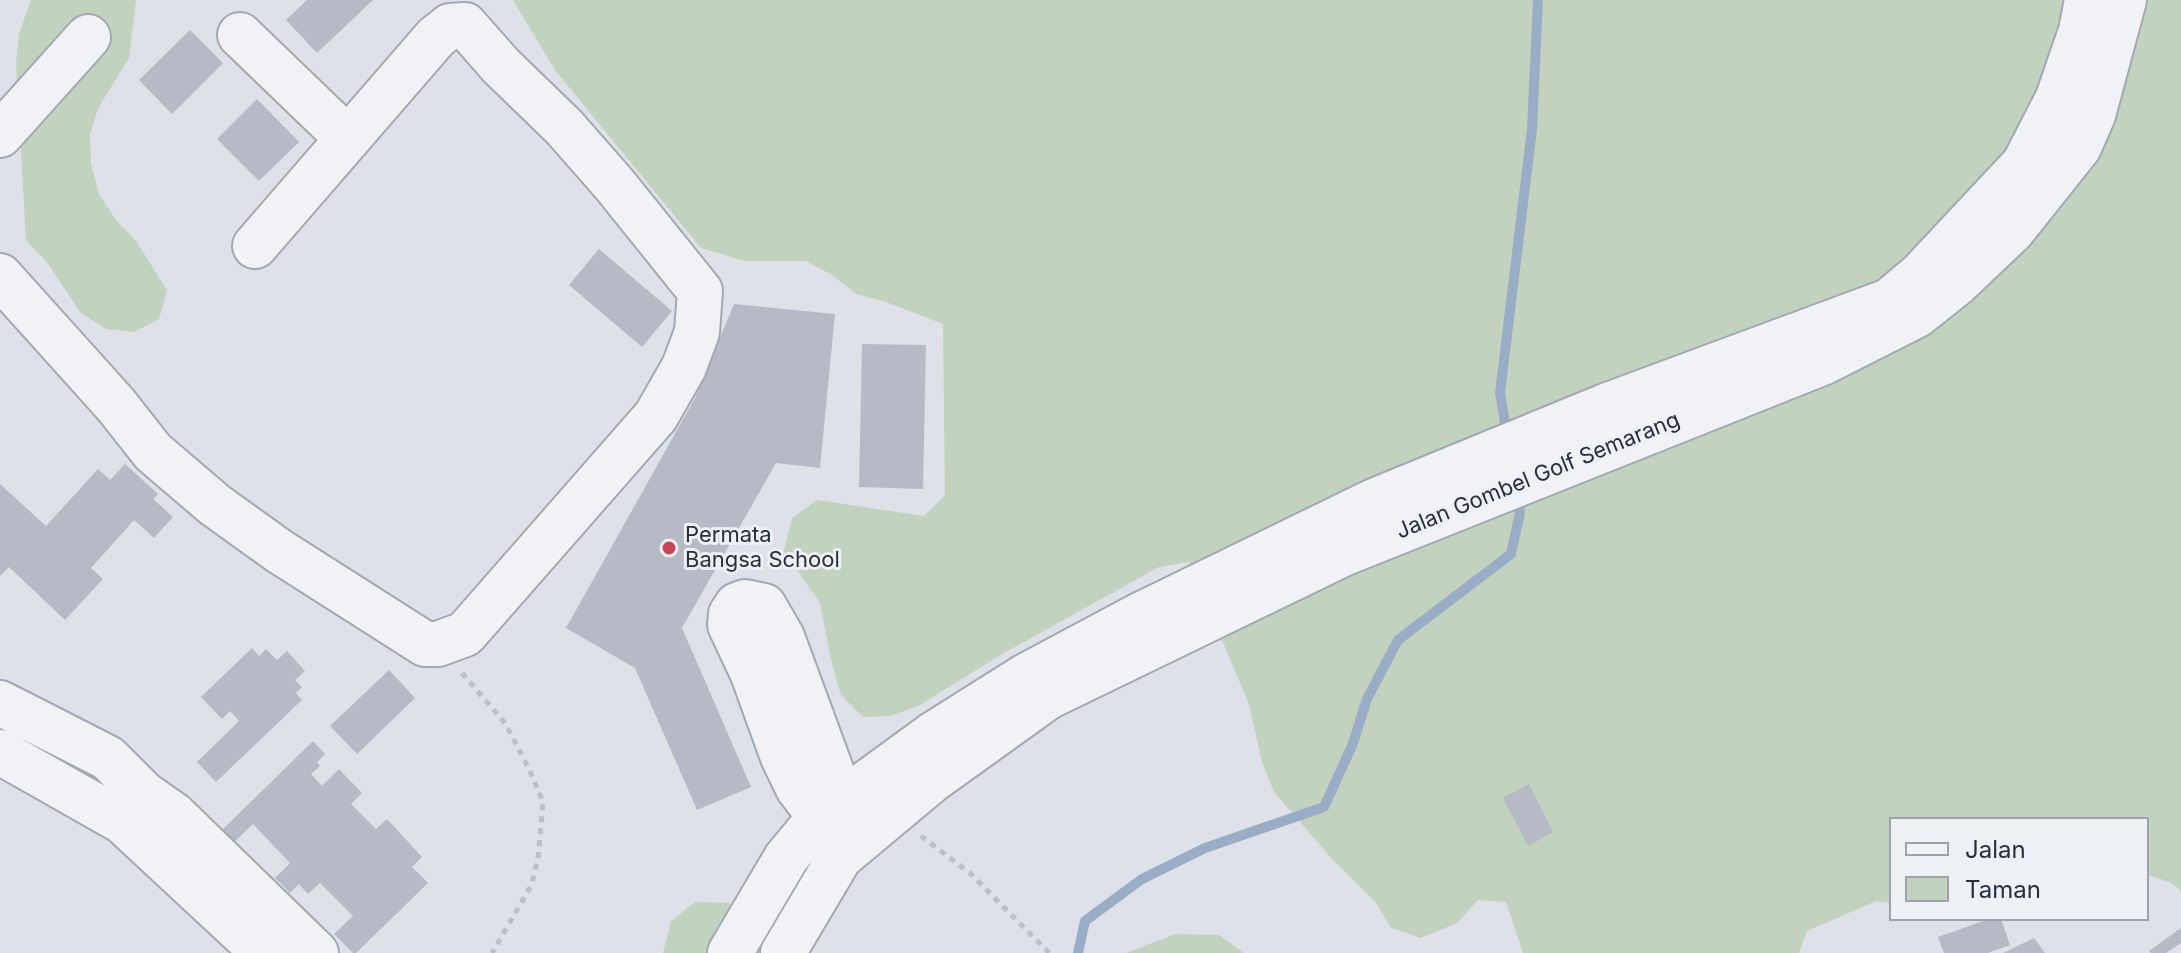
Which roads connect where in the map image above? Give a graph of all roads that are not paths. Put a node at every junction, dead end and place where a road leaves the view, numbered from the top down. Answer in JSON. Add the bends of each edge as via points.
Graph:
{"nodes":[{"id":1,"x":2087,"y":0,"type":"edge"},
{"id":2,"x":2124,"y":0,"type":"edge"},
{"id":3,"x":240,"y":35,"type":"dead end"},
{"id":4,"x":88,"y":37,"type":"dead end"},
{"id":5,"x":0,"y":135,"type":"edge"},
{"id":6,"x":348,"y":139,"type":"junction"},
{"id":7,"x":2038,"y":174,"type":"junction"},
{"id":8,"x":255,"y":246,"type":"dead end"},
{"id":9,"x":0,"y":276,"type":"edge"},
{"id":10,"x":1501,"y":469,"type":"junction"},
{"id":11,"x":0,"y":703,"type":"edge"},
{"id":12,"x":0,"y":752,"type":"edge"},
{"id":13,"x":831,"y":809,"type":"junction"},
{"id":14,"x":867,"y":835,"type":"junction"},
{"id":15,"x":264,"y":953,"type":"edge"},
{"id":16,"x":316,"y":953,"type":"edge"},
{"id":17,"x":730,"y":953,"type":"edge"},
{"id":18,"x":783,"y":953,"type":"edge"}],
"edges":[{"from":1,"to":7,"type":"street","name":"Jalan Gombel Golf Semarang"},
{"from":2,"to":7,"type":"street","name":"Jalan Gombel Golf Semarang","via":[[2093,115],[2079,147]]},
{"from":3,"to":6,"type":"street"},
{"from":4,"to":5,"type":"street"},
{"from":6,"to":8,"type":"street"},
{"from":6,"to":9,"type":"street","via":[[436,37],[450,26],[465,25],[564,127],[700,291],[697,332],[656,416],[465,634],[425,644],[215,505],[153,452]]},
{"from":7,"to":10,"type":"street","name":"Jalan Gombel Golf Semarang","via":[[1889,301],[1751,350]]},
{"from":10,"to":13,"type":"street","name":"Jalan Gombel Golf Semarang","via":[[1374,501],[1284,543],[1024,677],[935,733]]},
{"from":10,"to":14,"type":"street","name":"Jalan Gombel Golf Semarang","via":[[1345,553],[1048,697],[931,781]]},
{"from":11,"to":16,"type":"street","via":[[108,758]]},
{"from":12,"to":15,"type":"street","via":[[122,821]]},
{"from":13,"to":14,"type":"street"},
{"from":13,"to":17,"type":"street","name":"Jalan Gombel Golf Semarang","via":[[786,858]]},
{"from":14,"to":18,"type":"street","name":"Jalan Gombel Golf Semarang"}]}
